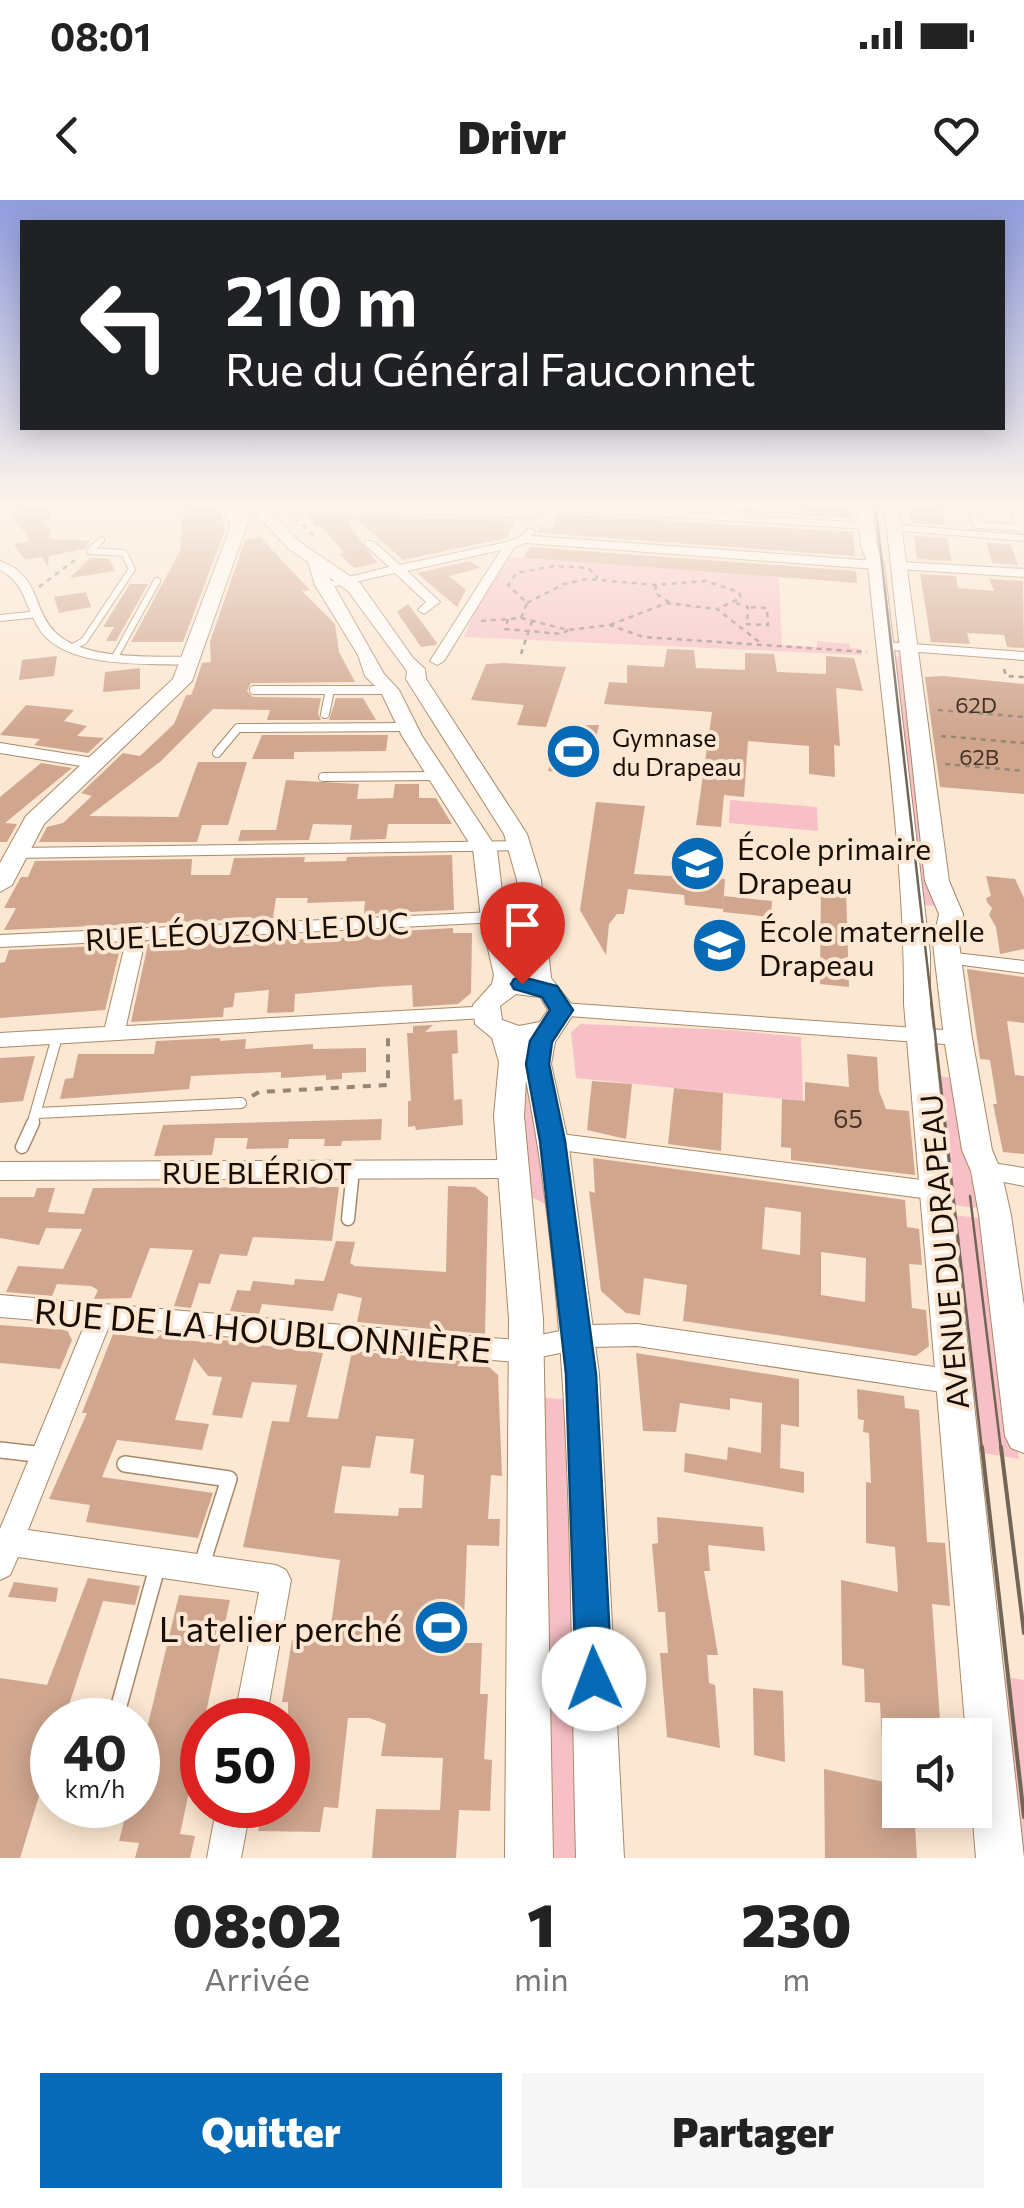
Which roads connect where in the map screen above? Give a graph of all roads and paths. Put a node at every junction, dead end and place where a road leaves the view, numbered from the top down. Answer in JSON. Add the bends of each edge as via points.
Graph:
{"nodes":[{"id":1,"x":22,"y":579,"type":"edge"},
{"id":2,"x":47,"y":579,"type":"edge"},
{"id":3,"x":126,"y":579,"type":"edge"},
{"id":4,"x":220,"y":579,"type":"edge"},
{"id":5,"x":330,"y":579,"type":"edge"},
{"id":6,"x":337,"y":579,"type":"edge"},
{"id":7,"x":410,"y":579,"type":"edge"},
{"id":8,"x":488,"y":579,"type":"edge"},
{"id":9,"x":510,"y":579,"type":"edge"},
{"id":10,"x":587,"y":579,"type":"edge"},
{"id":11,"x":609,"y":579,"type":"edge"},
{"id":12,"x":889,"y":579,"type":"edge"},
{"id":13,"x":158,"y":582,"type":"dead end"},
{"id":14,"x":656,"y":586,"type":"junction"},
{"id":15,"x":31,"y":592,"type":"junction"},
{"id":16,"x":736,"y":602,"type":"junction"},
{"id":17,"x":669,"y":603,"type":"junction"},
{"id":18,"x":527,"y":604,"type":"junction"},
{"id":19,"x":748,"y":607,"type":"junction"},
{"id":20,"x":717,"y":609,"type":"junction"},
{"id":21,"x":424,"y":610,"type":"dead end"},
{"id":22,"x":40,"y":614,"type":"junction"},
{"id":23,"x":0,"y":618,"type":"edge"},
{"id":24,"x":521,"y":618,"type":"junction"},
{"id":25,"x":508,"y":620,"type":"junction"},
{"id":26,"x":532,"y":620,"type":"junction"},
{"id":27,"x":461,"y":622,"type":"junction"},
{"id":28,"x":746,"y":624,"type":"junction"},
{"id":29,"x":610,"y":626,"type":"junction"},
{"id":30,"x":568,"y":630,"type":"junction"},
{"id":31,"x":528,"y":632,"type":"junction"},
{"id":32,"x":751,"y":634,"type":"junction"},
{"id":33,"x":762,"y":644,"type":"junction"},
{"id":34,"x":72,"y":648,"type":"junction"},
{"id":35,"x":894,"y":649,"type":"junction"},
{"id":36,"x":521,"y":654,"type":"dead end"},
{"id":37,"x":1024,"y":656,"type":"edge"},
{"id":38,"x":115,"y":657,"type":"junction"},
{"id":39,"x":192,"y":661,"type":"junction"},
{"id":40,"x":437,"y":661,"type":"dead end"},
{"id":41,"x":254,"y":690,"type":"dead end"},
{"id":42,"x":330,"y":690,"type":"junction"},
{"id":43,"x":389,"y":690,"type":"junction"},
{"id":44,"x":928,"y":710,"type":"dead end"},
{"id":45,"x":325,"y":714,"type":"dead end"},
{"id":46,"x":1024,"y":717,"type":"edge"},
{"id":47,"x":407,"y":726,"type":"junction"},
{"id":48,"x":932,"y":735,"type":"dead end"},
{"id":49,"x":1024,"y":743,"type":"edge"},
{"id":50,"x":0,"y":748,"type":"edge"},
{"id":51,"x":217,"y":753,"type":"dead end"},
{"id":52,"x":94,"y":763,"type":"junction"},
{"id":53,"x":936,"y":763,"type":"dead end"},
{"id":54,"x":376,"y":770,"type":"dead end"},
{"id":55,"x":1024,"y":771,"type":"edge"},
{"id":56,"x":434,"y":772,"type":"junction"},
{"id":57,"x":323,"y":777,"type":"dead end"},
{"id":58,"x":522,"y":846,"type":"junction"},
{"id":59,"x":485,"y":849,"type":"junction"},
{"id":60,"x":15,"y":853,"type":"junction"},
{"id":61,"x":0,"y":885,"type":"edge"},
{"id":62,"x":493,"y":918,"type":"junction"},
{"id":63,"x":137,"y":935,"type":"junction"},
{"id":64,"x":0,"y":941,"type":"edge"},
{"id":65,"x":947,"y":958,"type":"junction"},
{"id":66,"x":1024,"y":967,"type":"edge"},
{"id":67,"x":504,"y":987,"type":"junction"},
{"id":68,"x":541,"y":987,"type":"junction"},
{"id":69,"x":388,"y":1017,"type":"junction"},
{"id":70,"x":556,"y":1019,"type":"junction"},
{"id":71,"x":494,"y":1022,"type":"junction"},
{"id":72,"x":114,"y":1034,"type":"junction"},
{"id":73,"x":920,"y":1035,"type":"junction"},
{"id":74,"x":56,"y":1037,"type":"junction"},
{"id":75,"x":958,"y":1038,"type":"junction"},
{"id":76,"x":0,"y":1040,"type":"edge"},
{"id":77,"x":242,"y":1103,"type":"joint"},
{"id":78,"x":38,"y":1113,"type":"junction"},
{"id":79,"x":553,"y":1141,"type":"junction"},
{"id":80,"x":22,"y":1147,"type":"dead end"},
{"id":81,"x":513,"y":1169,"type":"junction"},
{"id":82,"x":353,"y":1170,"type":"junction"},
{"id":83,"x":0,"y":1171,"type":"edge"},
{"id":84,"x":986,"y":1171,"type":"junction"},
{"id":85,"x":1024,"y":1178,"type":"edge"},
{"id":86,"x":937,"y":1191,"type":"junction"},
{"id":87,"x":348,"y":1219,"type":"dead end"},
{"id":88,"x":0,"y":1306,"type":"edge"},
{"id":89,"x":100,"y":1315,"type":"junction"},
{"id":90,"x":578,"y":1340,"type":"junction"},
{"id":91,"x":525,"y":1351,"type":"junction"},
{"id":92,"x":1018,"y":1354,"type":"edge"},
{"id":93,"x":955,"y":1382,"type":"junction"},
{"id":94,"x":1024,"y":1436,"type":"edge"},
{"id":95,"x":0,"y":1450,"type":"edge"},
{"id":96,"x":45,"y":1456,"type":"junction"},
{"id":97,"x":125,"y":1464,"type":"dead end"},
{"id":98,"x":5,"y":1554,"type":"edge"},
{"id":99,"x":159,"y":1563,"type":"junction"},
{"id":100,"x":200,"y":1569,"type":"junction"},
{"id":101,"x":121,"y":1698,"type":"edge"},
{"id":102,"x":254,"y":1698,"type":"edge"},
{"id":103,"x":230,"y":1828,"type":"edge"},
{"id":104,"x":224,"y":1858,"type":"edge"},
{"id":105,"x":529,"y":1858,"type":"edge"},
{"id":106,"x":600,"y":1858,"type":"edge"},
{"id":107,"x":1000,"y":1858,"type":"edge"}],
"edges":[{"from":1,"to":15,"type":"street"},
{"from":2,"to":15,"type":"path"},
{"from":3,"to":34,"type":"lane","via":[[84,642]]},
{"from":4,"to":39,"type":"main road"},
{"from":5,"to":43,"type":"main road","via":[[374,676]]},
{"from":6,"to":58,"type":"main road","via":[[354,586],[416,669],[416,679]]},
{"from":7,"to":21,"type":"street","via":[[434,602]]},
{"from":8,"to":27,"type":"street"},
{"from":9,"to":18,"type":"path"},
{"from":10,"to":18,"type":"path"},
{"from":11,"to":14,"type":"path"},
{"from":12,"to":35,"type":"main road","name":"AVENUE DU DRAPEAU"},
{"from":13,"to":38,"type":"lane"},
{"from":14,"to":16,"type":"path","via":[[717,583],[739,592]]},
{"from":14,"to":17,"type":"path","via":[[654,593]]},
{"from":15,"to":22,"type":"street"},
{"from":16,"to":19,"type":"path"},
{"from":16,"to":20,"type":"path"},
{"from":17,"to":20,"type":"path"},
{"from":17,"to":29,"type":"path"},
{"from":18,"to":24,"type":"path"},
{"from":19,"to":28,"type":"path"},
{"from":19,"to":28,"type":"path","via":[[767,608],[768,625]]},
{"from":20,"to":32,"type":"path"},
{"from":22,"to":23,"type":"lane"},
{"from":22,"to":34,"type":"street","via":[[48,633]]},
{"from":24,"to":25,"type":"path"},
{"from":24,"to":26,"type":"path"},
{"from":25,"to":27,"type":"path"},
{"from":25,"to":31,"type":"path","via":[[505,629]]},
{"from":26,"to":30,"type":"path"},
{"from":26,"to":31,"type":"path"},
{"from":27,"to":40,"type":"street"},
{"from":28,"to":32,"type":"path"},
{"from":29,"to":30,"type":"path"},
{"from":29,"to":33,"type":"path","via":[[642,637]]},
{"from":30,"to":31,"type":"path"},
{"from":31,"to":36,"type":"path"},
{"from":32,"to":33,"type":"path"},
{"from":33,"to":35,"type":"path"},
{"from":34,"to":38,"type":"street"},
{"from":35,"to":37,"type":"street"},
{"from":35,"to":65,"type":"main road","name":"AVENUE DU DRAPEAU","via":[[909,668],[938,881],[951,914]]},
{"from":35,"to":73,"type":"main road","name":"AVENUE DU DRAPEAU"},
{"from":38,"to":39,"type":"street"},
{"from":39,"to":52,"type":"main road","via":[[176,689]]},
{"from":41,"to":42,"type":"lane"},
{"from":42,"to":43,"type":"lane"},
{"from":42,"to":45,"type":"lane"},
{"from":43,"to":47,"type":"main road"},
{"from":44,"to":46,"type":"path"},
{"from":47,"to":51,"type":"lane","via":[[238,728]]},
{"from":47,"to":56,"type":"main road"},
{"from":48,"to":49,"type":"path"},
{"from":50,"to":52,"type":"street"},
{"from":52,"to":60,"type":"main road","via":[[34,821]]},
{"from":53,"to":55,"type":"path"},
{"from":54,"to":56,"type":"lane"},
{"from":56,"to":57,"type":"lane"},
{"from":56,"to":59,"type":"main road"},
{"from":58,"to":59,"type":"street"},
{"from":58,"to":68,"type":"main road"},
{"from":59,"to":60,"type":"street"},
{"from":59,"to":62,"type":"main road"},
{"from":60,"to":61,"type":"main road"},
{"from":62,"to":63,"type":"street","name":"RUE LÉOUZON LE DUC"},
{"from":62,"to":67,"type":"main road"},
{"from":63,"to":64,"type":"street","name":"RUE LÉOUZON LE DUC"},
{"from":63,"to":72,"type":"street"},
{"from":65,"to":66,"type":"street"},
{"from":65,"to":75,"type":"main road","name":"AVENUE DU DRAPEAU"},
{"from":67,"to":68,"type":"main road"},
{"from":67,"to":71,"type":"main road","via":[[489,1000]]},
{"from":68,"to":70,"type":"main road","via":[[554,996]]},
{"from":69,"to":71,"type":"street"},
{"from":69,"to":72,"type":"street"},
{"from":69,"to":77,"type":"path","via":[[388,1084],[259,1092]]},
{"from":70,"to":71,"type":"main road","via":[[528,1036]]},
{"from":70,"to":73,"type":"street"},
{"from":70,"to":79,"type":"main road","via":[[541,1041],[538,1064]]},
{"from":71,"to":81,"type":"main road","via":[[513,1062]]},
{"from":72,"to":74,"type":"street"},
{"from":73,"to":75,"type":"street"},
{"from":73,"to":86,"type":"main road","name":"AVENUE DU DRAPEAU"},
{"from":74,"to":76,"type":"street"},
{"from":74,"to":78,"type":"lane"},
{"from":75,"to":84,"type":"main road","name":"AVENUE DU DRAPEAU"},
{"from":77,"to":78,"type":"lane"},
{"from":78,"to":80,"type":"lane"},
{"from":79,"to":86,"type":"street"},
{"from":79,"to":90,"type":"main road"},
{"from":81,"to":82,"type":"street","name":"RUE BLÉRIOT"},
{"from":81,"to":91,"type":"main road"},
{"from":82,"to":83,"type":"street","name":"RUE BLÉRIOT"},
{"from":82,"to":87,"type":"lane"},
{"from":84,"to":85,"type":"street"},
{"from":84,"to":92,"type":"main road","name":"AVENUE DU DRAPEAU"},
{"from":86,"to":93,"type":"main road","name":"AVENUE DU DRAPEAU"},
{"from":88,"to":89,"type":"street","name":"RUE DE LA HOUBLONNIÈRE"},
{"from":89,"to":91,"type":"street","name":"RUE DE LA HOUBLONNIÈRE"},
{"from":89,"to":96,"type":"street"},
{"from":90,"to":91,"type":"street","name":"RUE DE LA HOUBLONNIÈRE"},
{"from":90,"to":93,"type":"street","name":"RUE DE LA HOUBLONNIÈRE","via":[[637,1334]]},
{"from":90,"to":106,"type":"main road"},
{"from":91,"to":105,"type":"main road"},
{"from":92,"to":94,"type":"main road","name":"AVENUE DU DRAPEAU"},
{"from":93,"to":107,"type":"main road","name":"AVENUE DU DRAPEAU"},
{"from":95,"to":96,"type":"lane"},
{"from":96,"to":98,"type":"street"},
{"from":97,"to":100,"type":"lane","via":[[229,1480]]},
{"from":98,"to":99,"type":"street"},
{"from":99,"to":100,"type":"street"},
{"from":99,"to":101,"type":"lane"},
{"from":100,"to":102,"type":"street","via":[[276,1580]]},
{"from":103,"to":104,"type":"street"}]}
